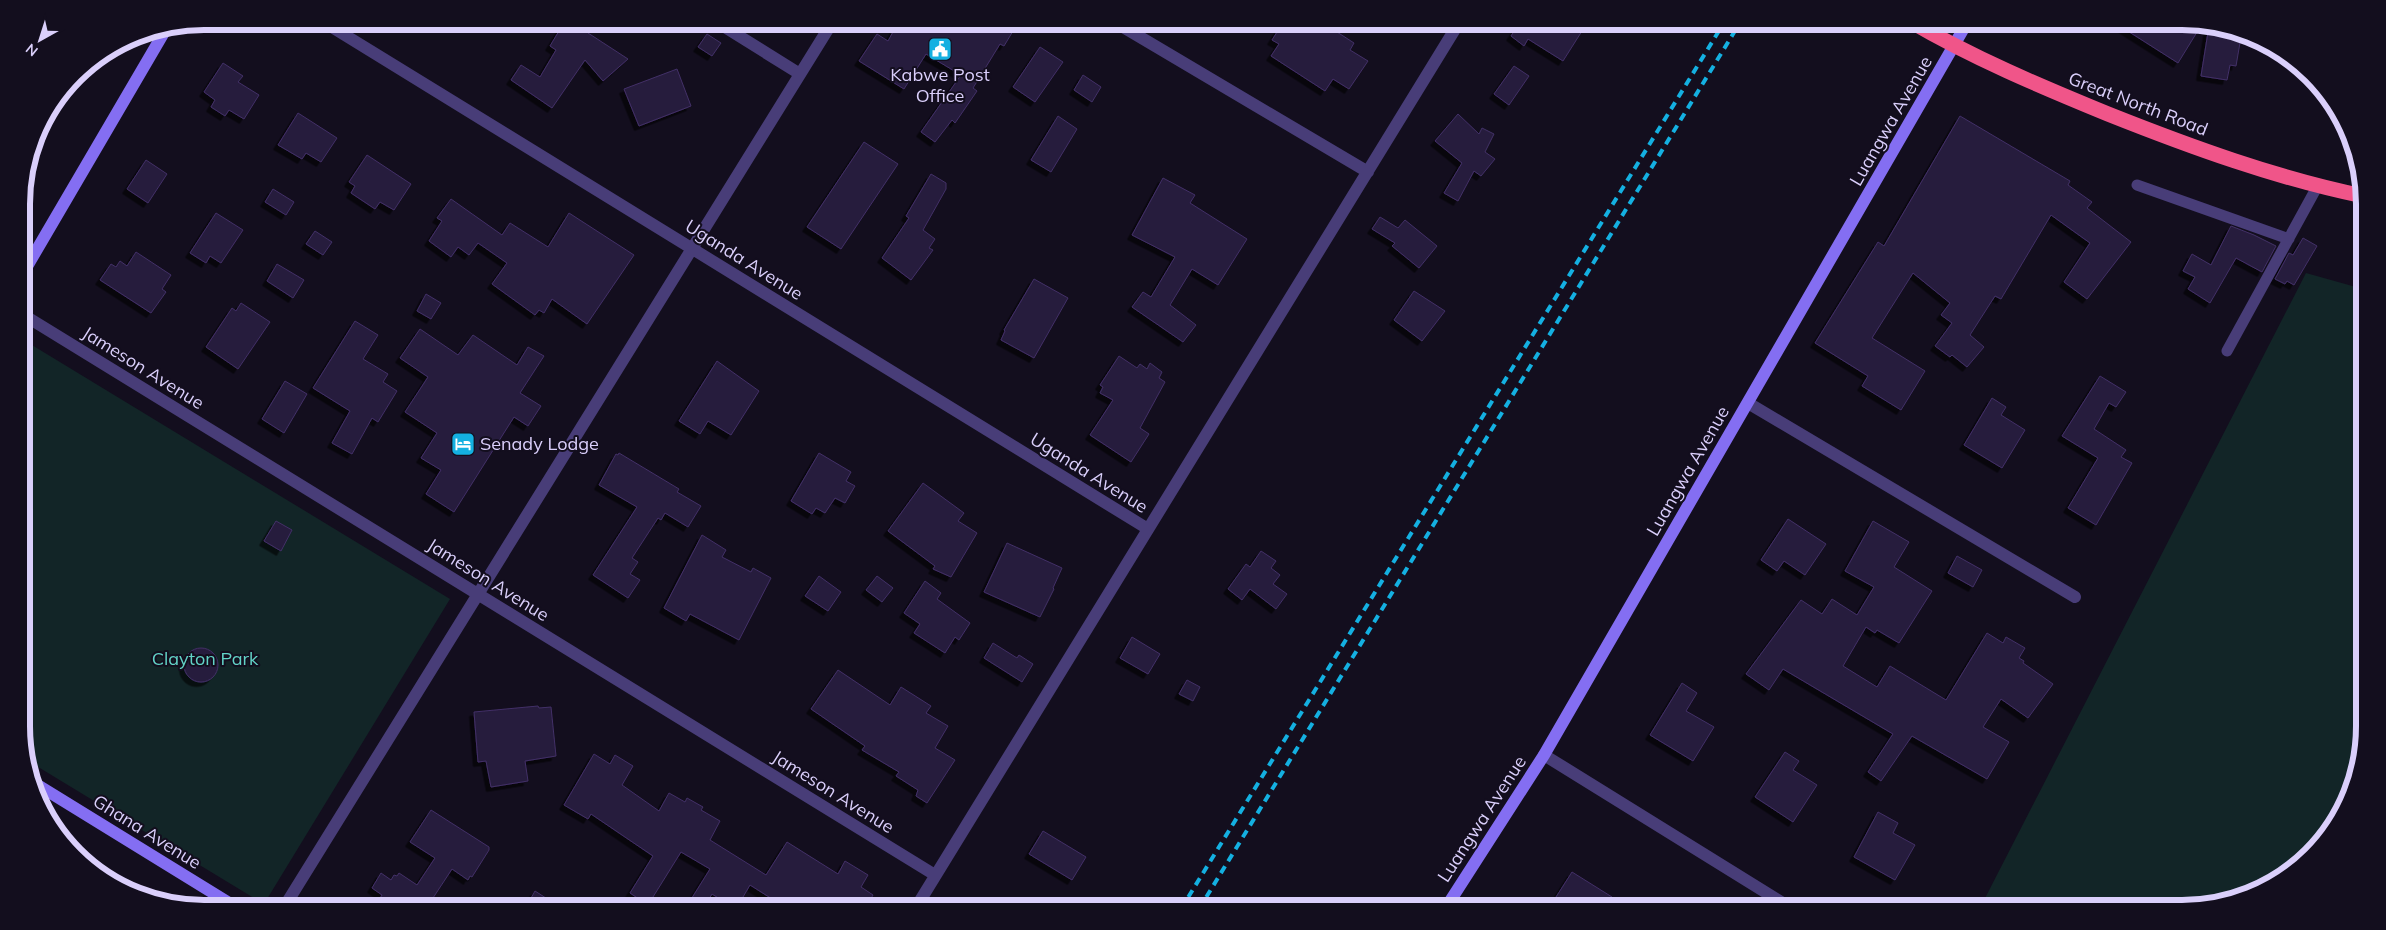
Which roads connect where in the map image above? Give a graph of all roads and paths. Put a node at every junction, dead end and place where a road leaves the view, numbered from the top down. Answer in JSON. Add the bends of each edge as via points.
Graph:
{"nodes":[{"id":1,"x":337,"y":30,"type":"edge"},
{"id":2,"x":729,"y":30,"type":"edge"},
{"id":3,"x":827,"y":30,"type":"edge"},
{"id":4,"x":1128,"y":30,"type":"edge"},
{"id":5,"x":1455,"y":30,"type":"edge"},
{"id":6,"x":1925,"y":30,"type":"edge"},
{"id":7,"x":1963,"y":30,"type":"edge"},
{"id":8,"x":162,"y":35,"type":"edge"},
{"id":9,"x":1953,"y":46,"type":"junction"},
{"id":10,"x":800,"y":74,"type":"junction"},
{"id":11,"x":1368,"y":172,"type":"junction"},
{"id":12,"x":2137,"y":185,"type":"dead end"},
{"id":13,"x":2317,"y":187,"type":"junction"},
{"id":14,"x":2356,"y":195,"type":"edge"},
{"id":15,"x":2289,"y":239,"type":"junction"},
{"id":16,"x":692,"y":249,"type":"junction"},
{"id":17,"x":30,"y":261,"type":"edge"},
{"id":18,"x":30,"y":319,"type":"edge"},
{"id":19,"x":2227,"y":351,"type":"dead end"},
{"id":20,"x":1748,"y":403,"type":"junction"},
{"id":21,"x":1148,"y":529,"type":"junction"},
{"id":22,"x":478,"y":594,"type":"junction"},
{"id":23,"x":2075,"y":597,"type":"dead end"},
{"id":24,"x":1544,"y":755,"type":"junction"},
{"id":25,"x":41,"y":787,"type":"edge"},
{"id":26,"x":936,"y":875,"type":"junction"},
{"id":27,"x":224,"y":900,"type":"edge"},
{"id":28,"x":289,"y":900,"type":"edge"},
{"id":29,"x":921,"y":900,"type":"edge"},
{"id":30,"x":1450,"y":900,"type":"edge"},
{"id":31,"x":1779,"y":900,"type":"edge"}],
"edges":[{"from":1,"to":16,"type":"street","name":"Uganda Avenue"},
{"from":2,"to":10,"type":"street"},
{"from":3,"to":10,"type":"street"},
{"from":4,"to":11,"type":"street"},
{"from":5,"to":11,"type":"street"},
{"from":6,"to":9,"type":"highway","name":"Great North Road"},
{"from":7,"to":9,"type":"main road","name":"Luangwa Avenue"},
{"from":8,"to":17,"type":"main road"},
{"from":9,"to":13,"type":"highway","name":"Great North Road","via":[[2167,137]]},
{"from":9,"to":20,"type":"main road","name":"Luangwa Avenue"},
{"from":10,"to":16,"type":"street"},
{"from":11,"to":21,"type":"street"},
{"from":12,"to":15,"type":"lane"},
{"from":13,"to":14,"type":"highway","name":"Great North Road"},
{"from":13,"to":15,"type":"lane"},
{"from":15,"to":19,"type":"lane"},
{"from":16,"to":21,"type":"street","name":"Uganda Avenue"},
{"from":16,"to":22,"type":"street"},
{"from":18,"to":22,"type":"street","name":"Jameson Avenue"},
{"from":20,"to":23,"type":"street"},
{"from":20,"to":24,"type":"main road","name":"Luangwa Avenue"},
{"from":21,"to":26,"type":"street"},
{"from":22,"to":26,"type":"street","name":"Jameson Avenue"},
{"from":22,"to":28,"type":"street"},
{"from":24,"to":30,"type":"main road","name":"Luangwa Avenue"},
{"from":24,"to":31,"type":"street"},
{"from":25,"to":27,"type":"main road","name":"Ghana Avenue"},
{"from":26,"to":29,"type":"street"}]}
